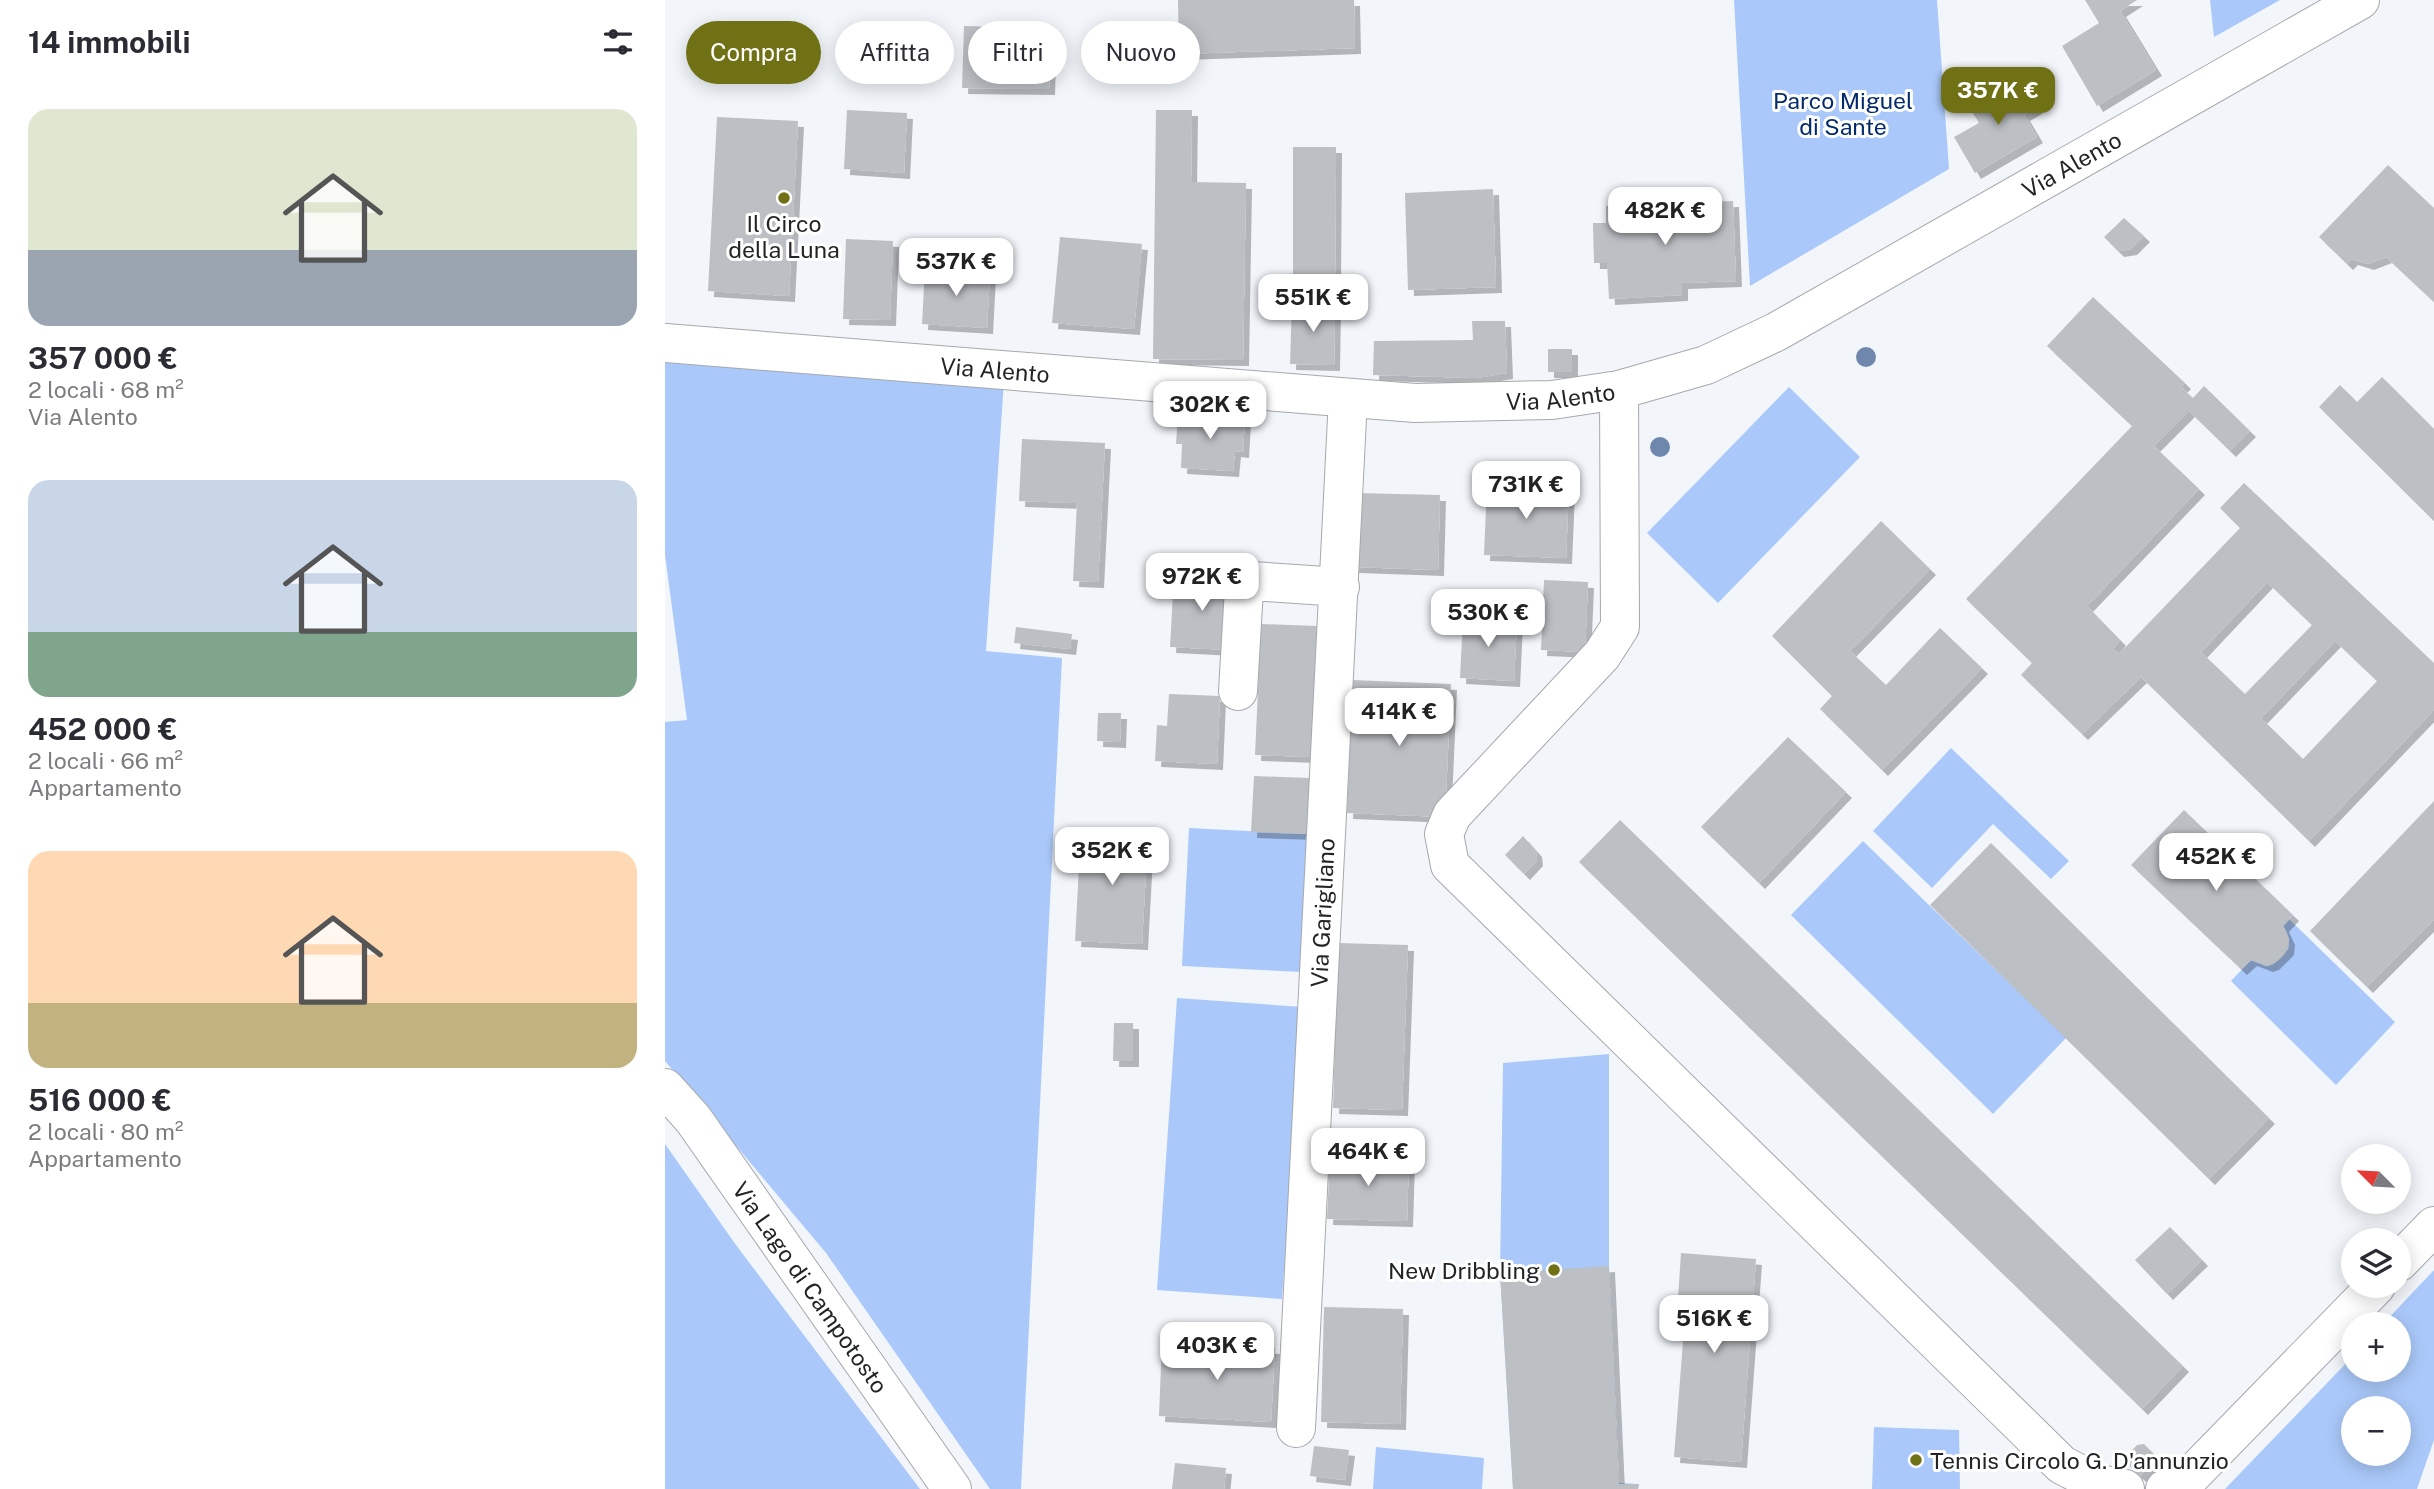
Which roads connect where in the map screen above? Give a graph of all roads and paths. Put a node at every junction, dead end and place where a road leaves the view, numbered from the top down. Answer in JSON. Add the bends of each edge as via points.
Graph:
{"nodes":[{"id":1,"x":2360,"y":0,"type":"edge"},
{"id":2,"x":665,"y":343,"type":"edge"},
{"id":3,"x":1619,"y":390,"type":"junction"},
{"id":4,"x":1348,"y":398,"type":"junction"},
{"id":5,"x":1341,"y":587,"type":"junction"},
{"id":6,"x":1238,"y":691,"type":"dead end"},
{"id":7,"x":665,"y":1088,"type":"edge"},
{"id":8,"x":2434,"y":1226,"type":"edge"},
{"id":9,"x":2411,"y":1250,"type":"edge"},
{"id":10,"x":2364,"y":1298,"type":"edge"},
{"id":11,"x":1296,"y":1428,"type":"dead end"},
{"id":12,"x":952,"y":1489,"type":"edge"},
{"id":13,"x":2125,"y":1489,"type":"edge"},
{"id":14,"x":2165,"y":1489,"type":"edge"}],
"edges":[{"from":1,"to":3,"type":"street","name":"Via Alento","via":[[1776,332],[1706,365]]},
{"from":2,"to":4,"type":"street","name":"Via Alento"},
{"from":3,"to":4,"type":"street","name":"Via Alento","via":[[1552,400],[1415,403]]},
{"from":3,"to":13,"type":"street","via":[[1620,627],[1602,655],[1452,815],[1444,834],[1450,865],[2062,1465],[2099,1484]]},
{"from":4,"to":5,"type":"street","name":"Via Garigliano"},
{"from":5,"to":6,"type":"street","via":[[1252,581],[1244,589]]},
{"from":5,"to":11,"type":"street","name":"Via Garigliano"},
{"from":7,"to":12,"type":"street","name":"Via Lago di Campotosto","via":[[693,1119]]},
{"from":8,"to":9,"type":"street"},
{"from":10,"to":14,"type":"street","via":[[2189,1479],[2180,1487]]}]}
